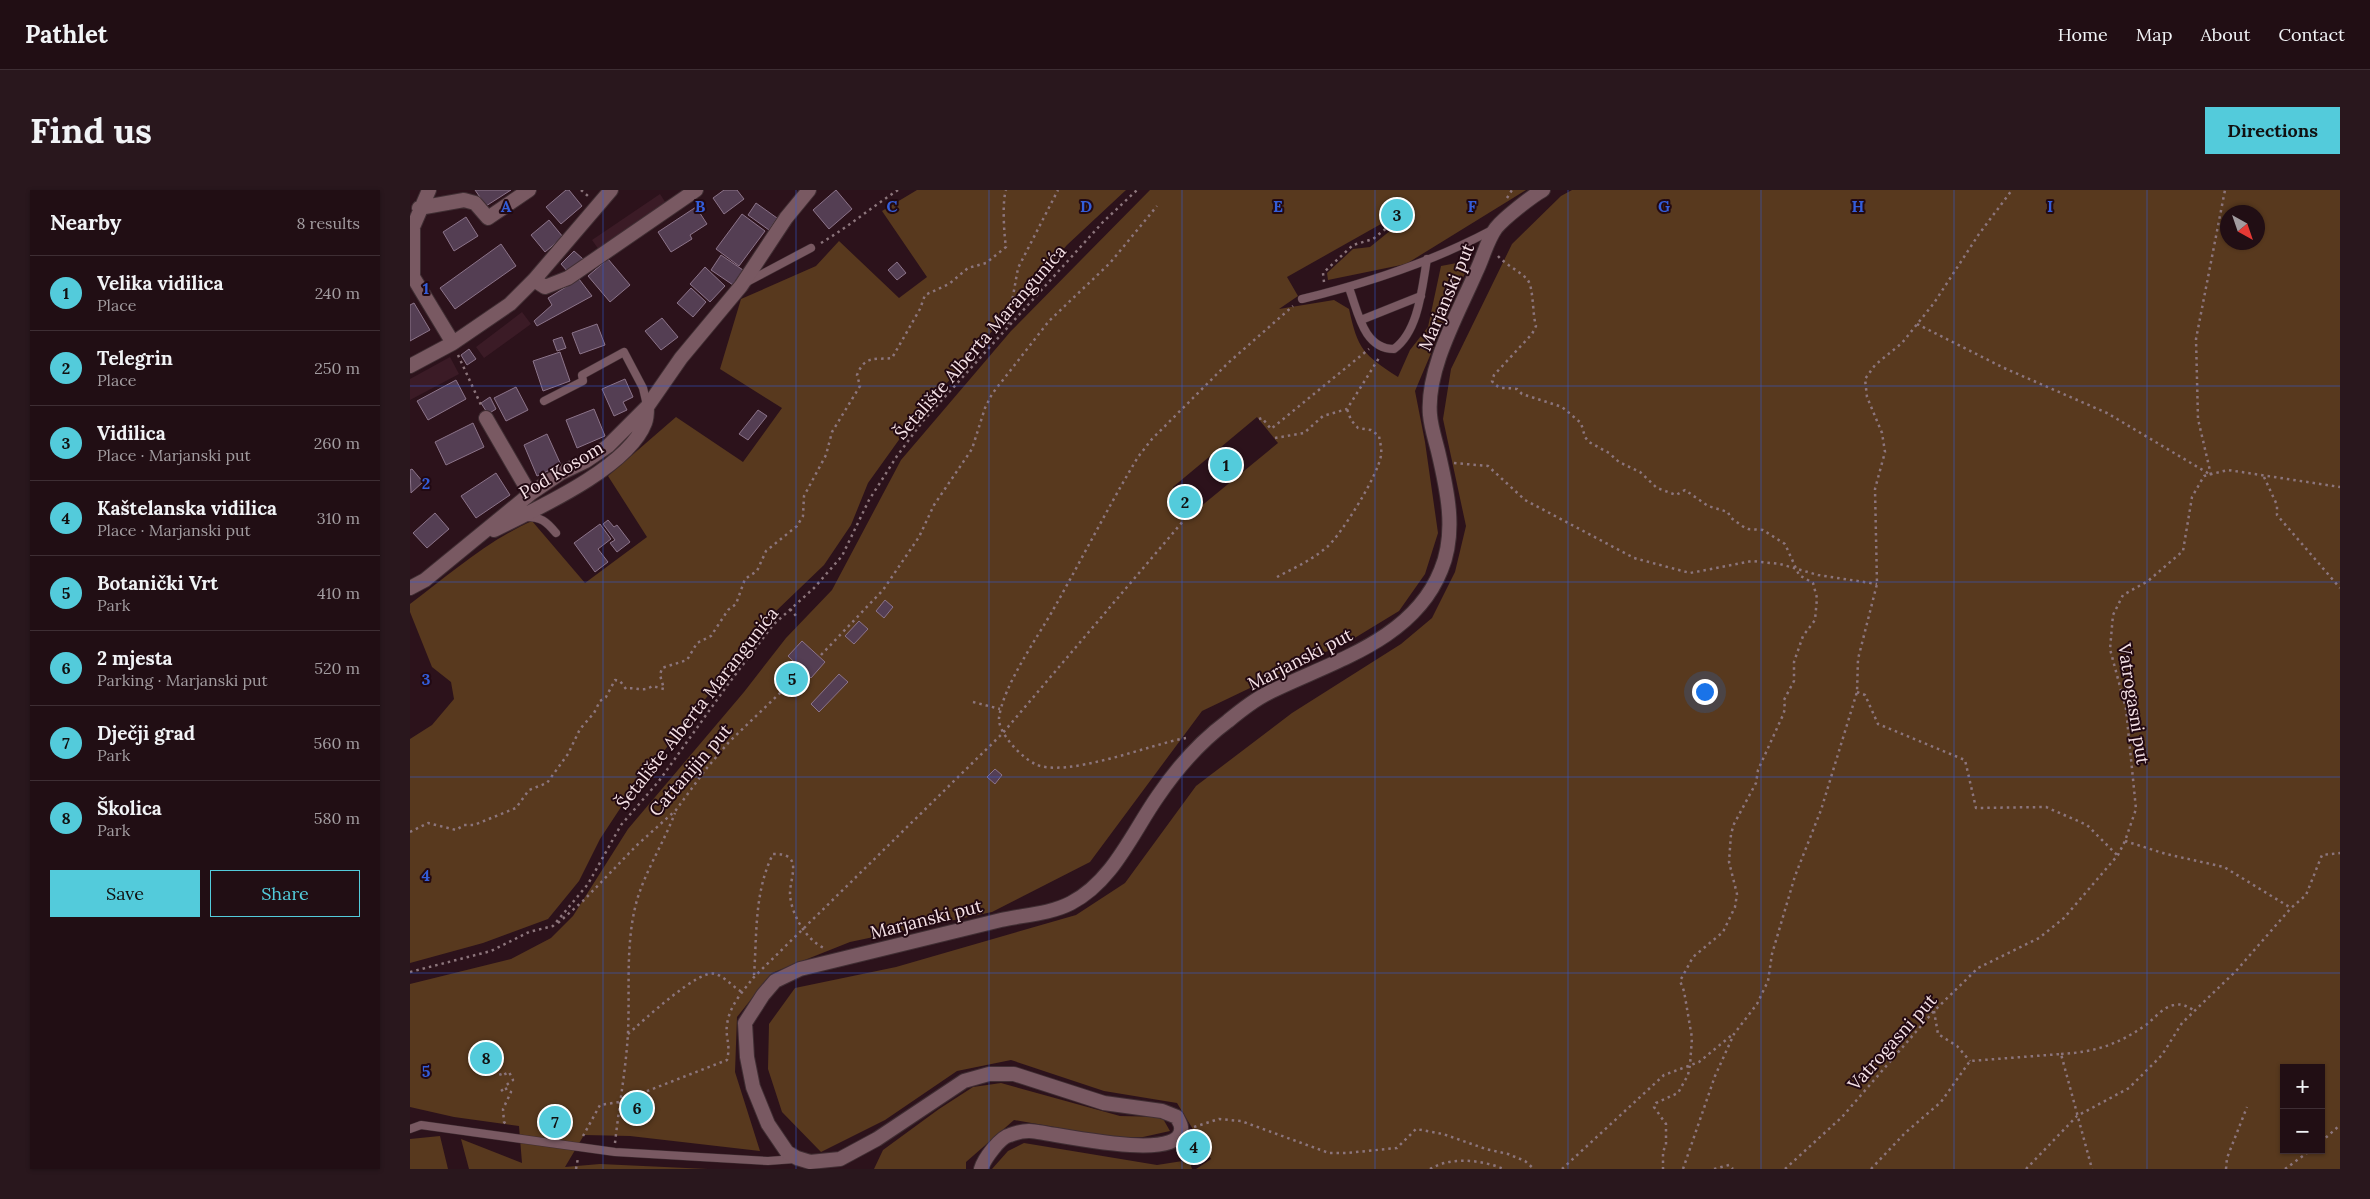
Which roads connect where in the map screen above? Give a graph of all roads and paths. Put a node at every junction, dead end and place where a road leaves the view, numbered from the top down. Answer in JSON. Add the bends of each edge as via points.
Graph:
{"nodes":[{"id":1,"x":429,"y":190,"type":"edge"},
{"id":2,"x":529,"y":190,"type":"edge"},
{"id":3,"x":610,"y":190,"type":"edge"},
{"id":4,"x":696,"y":190,"type":"edge"},
{"id":5,"x":809,"y":190,"type":"edge"},
{"id":6,"x":898,"y":190,"type":"edge"},
{"id":7,"x":1006,"y":190,"type":"edge"},
{"id":8,"x":1058,"y":190,"type":"edge"},
{"id":9,"x":1137,"y":190,"type":"edge"},
{"id":10,"x":1543,"y":190,"type":"edge"},
{"id":11,"x":2012,"y":190,"type":"edge"},
{"id":12,"x":2224,"y":190,"type":"edge"},
{"id":13,"x":1157,"y":206,"type":"dead end"},
{"id":14,"x":419,"y":208,"type":"junction"},
{"id":15,"x":1397,"y":215,"type":"dead end"},
{"id":16,"x":411,"y":228,"type":"edge"},
{"id":17,"x":1496,"y":228,"type":"junction"},
{"id":18,"x":1355,"y":240,"type":"dead end"},
{"id":19,"x":1356,"y":244,"type":"junction"},
{"id":20,"x":810,"y":248,"type":"joint"},
{"id":21,"x":1496,"y":253,"type":"dead end"},
{"id":22,"x":1427,"y":259,"type":"junction"},
{"id":23,"x":411,"y":278,"type":"edge"},
{"id":24,"x":534,"y":280,"type":"junction"},
{"id":25,"x":741,"y":286,"type":"junction"},
{"id":26,"x":1349,"y":288,"type":"junction"},
{"id":27,"x":1326,"y":293,"type":"junction"},
{"id":28,"x":1421,"y":296,"type":"junction"},
{"id":29,"x":1302,"y":299,"type":"joint"},
{"id":30,"x":1361,"y":320,"type":"junction"},
{"id":31,"x":1917,"y":324,"type":"junction"},
{"id":32,"x":1008,"y":326,"type":"junction"},
{"id":33,"x":453,"y":343,"type":"junction"},
{"id":34,"x":1376,"y":344,"type":"junction"},
{"id":35,"x":1384,"y":348,"type":"junction"},
{"id":36,"x":410,"y":366,"type":"edge"},
{"id":37,"x":544,"y":402,"type":"dead end"},
{"id":38,"x":647,"y":407,"type":"junction"},
{"id":39,"x":1347,"y":409,"type":"junction"},
{"id":40,"x":486,"y":418,"type":"joint"},
{"id":41,"x":1259,"y":419,"type":"dead end"},
{"id":42,"x":1275,"y":438,"type":"dead end"},
{"id":43,"x":1440,"y":462,"type":"junction"},
{"id":44,"x":2211,"y":474,"type":"junction"},
{"id":45,"x":2264,"y":476,"type":"junction"},
{"id":46,"x":2340,"y":487,"type":"edge"},
{"id":47,"x":1176,"y":490,"type":"dead end"},
{"id":48,"x":530,"y":494,"type":"junction"},
{"id":49,"x":519,"y":517,"type":"junction"},
{"id":50,"x":556,"y":533,"type":"dead end"},
{"id":51,"x":470,"y":542,"type":"junction"},
{"id":52,"x":1797,"y":569,"type":"junction"},
{"id":53,"x":1277,"y":577,"type":"dead end"},
{"id":54,"x":1877,"y":584,"type":"junction"},
{"id":55,"x":410,"y":588,"type":"edge"},
{"id":56,"x":2340,"y":588,"type":"edge"},
{"id":57,"x":790,"y":609,"type":"junction"},
{"id":58,"x":797,"y":617,"type":"dead end"},
{"id":59,"x":821,"y":655,"type":"dead end"},
{"id":60,"x":802,"y":672,"type":"dead end"},
{"id":61,"x":1857,"y":692,"type":"junction"},
{"id":62,"x":973,"y":702,"type":"dead end"},
{"id":63,"x":1001,"y":709,"type":"junction"},
{"id":64,"x":1002,"y":734,"type":"junction"},
{"id":65,"x":1210,"y":737,"type":"junction"},
{"id":66,"x":676,"y":810,"type":"junction"},
{"id":67,"x":410,"y":832,"type":"edge"},
{"id":68,"x":2125,"y":842,"type":"junction"},
{"id":69,"x":2340,"y":853,"type":"edge"},
{"id":70,"x":2118,"y":855,"type":"junction"},
{"id":71,"x":2291,"y":908,"type":"junction"},
{"id":72,"x":554,"y":926,"type":"junction"},
{"id":73,"x":803,"y":928,"type":"junction"},
{"id":74,"x":845,"y":959,"type":"junction"},
{"id":75,"x":410,"y":972,"type":"edge"},
{"id":76,"x":742,"y":992,"type":"dead end"},
{"id":77,"x":1934,"y":1011,"type":"junction"},
{"id":78,"x":2195,"y":1011,"type":"junction"},
{"id":79,"x":628,"y":1034,"type":"junction"},
{"id":80,"x":1734,"y":1034,"type":"junction"},
{"id":81,"x":2061,"y":1054,"type":"junction"},
{"id":82,"x":727,"y":1060,"type":"dead end"},
{"id":83,"x":498,"y":1061,"type":"dead end"},
{"id":84,"x":1970,"y":1061,"type":"junction"},
{"id":85,"x":1690,"y":1065,"type":"junction"},
{"id":86,"x":505,"y":1088,"type":"junction"},
{"id":87,"x":501,"y":1091,"type":"dead end"},
{"id":88,"x":619,"y":1102,"type":"junction"},
{"id":89,"x":2247,"y":1107,"type":"dead end"},
{"id":90,"x":2077,"y":1116,"type":"junction"},
{"id":91,"x":2340,"y":1125,"type":"edge"},
{"id":92,"x":1181,"y":1128,"type":"junction"},
{"id":93,"x":410,"y":1129,"type":"edge"},
{"id":94,"x":515,"y":1138,"type":"junction"},
{"id":95,"x":2325,"y":1138,"type":"edge"},
{"id":96,"x":580,"y":1146,"type":"junction"},
{"id":97,"x":615,"y":1152,"type":"junction"},
{"id":98,"x":2305,"y":1154,"type":"edge"},
{"id":99,"x":797,"y":1158,"type":"junction"},
{"id":100,"x":980,"y":1169,"type":"edge"},
{"id":101,"x":1430,"y":1169,"type":"edge"},
{"id":102,"x":1504,"y":1169,"type":"edge"},
{"id":103,"x":1534,"y":1169,"type":"edge"},
{"id":104,"x":1562,"y":1169,"type":"edge"},
{"id":105,"x":1663,"y":1169,"type":"edge"},
{"id":106,"x":1683,"y":1169,"type":"edge"},
{"id":107,"x":1714,"y":1169,"type":"edge"},
{"id":108,"x":1733,"y":1169,"type":"edge"},
{"id":109,"x":1785,"y":1169,"type":"edge"},
{"id":110,"x":1871,"y":1169,"type":"edge"},
{"id":111,"x":2026,"y":1169,"type":"edge"},
{"id":112,"x":2092,"y":1169,"type":"edge"},
{"id":113,"x":2226,"y":1169,"type":"edge"},
{"id":114,"x":2285,"y":1169,"type":"edge"}],
"edges":[{"from":1,"to":14,"type":"street"},
{"from":2,"to":14,"type":"street","via":[[488,218],[475,203],[464,200]]},
{"from":3,"to":24,"type":"street"},
{"from":4,"to":24,"type":"street","via":[[568,278],[545,287]]},
{"from":5,"to":25,"type":"street","name":"Pod Kosom","via":[[786,218]]},
{"from":6,"to":20,"type":"path","via":[[845,229]]},
{"from":7,"to":67,"type":"path","via":[[1003,228],[1006,247],[986,263],[968,268],[949,284],[925,295],[920,310],[892,358],[870,359],[860,368],[857,375],[860,386],[832,432],[826,455],[804,496],[803,516],[797,526],[766,551],[757,571],[745,579],[736,604],[728,610],[718,629],[697,643],[687,660],[662,668],[660,675],[664,689],[652,686],[626,689],[615,680],[606,697],[580,728],[568,754],[547,783],[529,790],[516,808],[456,830],[428,823]]},
{"from":8,"to":32,"type":"path","via":[[1018,268]]},
{"from":9,"to":32,"type":"path","name":"Šetalište Alberta Marangunića","via":[[1102,222]]},
{"from":10,"to":17,"type":"street","name":"Marjanski put"},
{"from":11,"to":31,"type":"path"},
{"from":12,"to":44,"type":"path","via":[[2196,339],[2198,419]]},
{"from":13,"to":59,"type":"path","via":[[1110,263],[1049,321],[992,394],[972,450],[934,505],[919,537],[883,590]]},
{"from":14,"to":16,"type":"street"},
{"from":15,"to":19,"type":"path","via":[[1399,218],[1373,239]]},
{"from":16,"to":23,"type":"street"},
{"from":17,"to":22,"type":"lane","name":"Marjanski put"},
{"from":17,"to":43,"type":"street","name":"Marjanski put","via":[[1449,333],[1436,371],[1430,397],[1430,417]]},
{"from":18,"to":19,"type":"path"},
{"from":19,"to":27,"type":"path","via":[[1322,273]]},
{"from":20,"to":25,"type":"lane","name":"Pod Kosom"},
{"from":21,"to":52,"type":"path","via":[[1529,282],[1536,326],[1494,374],[1494,384],[1500,388],[1517,389],[1522,394],[1562,407],[1581,423],[1584,437],[1593,445],[1640,472],[1657,488],[1676,496],[1685,490],[1708,506],[1728,512],[1742,526],[1770,533],[1785,544]]},
{"from":22,"to":26,"type":"lane","name":"Marjanski put"},
{"from":22,"to":28,"type":"lane"},
{"from":23,"to":33,"type":"street"},
{"from":24,"to":33,"type":"street","via":[[510,304]]},
{"from":25,"to":38,"type":"street","name":"Pod Kosom","via":[[681,358]]},
{"from":26,"to":27,"type":"lane","name":"Marjanski put"},
{"from":26,"to":30,"type":"lane"},
{"from":27,"to":29,"type":"lane","name":"Marjanski put"},
{"from":28,"to":30,"type":"lane"},
{"from":28,"to":35,"type":"lane","via":[[1411,326],[1399,345],[1394,349]]},
{"from":29,"to":63,"type":"path","via":[[1228,363],[1138,457],[1013,679]]},
{"from":30,"to":34,"type":"lane","via":[[1364,330]]},
{"from":31,"to":44,"type":"path","via":[[2004,368],[2107,413]]},
{"from":31,"to":54,"type":"path","via":[[1902,343],[1874,365],[1865,379],[1867,397],[1882,434],[1885,452],[1875,489]]},
{"from":32,"to":57,"type":"path","name":"Šetalište Alberta Marangunića","via":[[923,421],[869,500],[842,556]]},
{"from":33,"to":36,"type":"street"},
{"from":33,"to":40,"type":"path"},
{"from":34,"to":35,"type":"lane"},
{"from":34,"to":41,"type":"path","via":[[1271,429],[1262,418]]},
{"from":35,"to":39,"type":"path"},
{"from":37,"to":38,"type":"lane","via":[[583,382],[582,375],[624,352],[643,388]]},
{"from":38,"to":48,"type":"street","name":"Pod Kosom","via":[[608,446]]},
{"from":38,"to":49,"type":"street","name":"Pod Kosom","via":[[645,422],[633,442],[614,462]]},
{"from":39,"to":42,"type":"path","via":[[1323,416],[1304,433]]},
{"from":39,"to":53,"type":"path","via":[[1358,428],[1371,430],[1379,436],[1382,455],[1374,477],[1329,546]]},
{"from":40,"to":48,"type":"street","name":"Pod Kosom"},
{"from":43,"to":52,"type":"path","via":[[1488,466],[1526,500],[1634,558],[1690,573],[1752,561]]},
{"from":43,"to":65,"type":"street","name":"Marjanski put","via":[[1450,514],[1448,546],[1441,571],[1425,599],[1405,622],[1345,658],[1265,695]]},
{"from":44,"to":45,"type":"path","via":[[2228,470]]},
{"from":44,"to":68,"type":"path","name":"Vatrogasni put","via":[[2204,476],[2192,497],[2183,551],[2148,581],[2122,595],[2113,615],[2110,649],[2126,709],[2136,809]]},
{"from":45,"to":46,"type":"path"},
{"from":45,"to":56,"type":"path","via":[[2277,505],[2277,515]]},
{"from":47,"to":64,"type":"path","via":[[1173,492],[1190,513]]},
{"from":48,"to":51,"type":"street","name":"Pod Kosom"},
{"from":49,"to":50,"type":"lane","via":[[539,517]]},
{"from":49,"to":51,"type":"street","name":"Pod Kosom"},
{"from":51,"to":55,"type":"street","name":"Pod Kosom","via":[[425,580]]},
{"from":52,"to":54,"type":"path"},
{"from":52,"to":85,"type":"path","via":[[1799,575],[1813,583],[1817,598],[1815,620],[1803,636],[1794,662],[1794,681],[1784,700],[1783,715],[1758,770],[1756,782],[1734,824],[1729,862],[1736,894],[1735,907],[1723,932],[1699,951],[1680,981],[1692,1038]]},
{"from":54,"to":61,"type":"path","via":[[1858,659]]},
{"from":57,"to":58,"type":"path"},
{"from":57,"to":72,"type":"path","name":"Šetalište Alberta Marangunića","via":[[773,625],[659,780],[621,825],[588,884]]},
{"from":60,"to":66,"type":"path","name":"Cattanijin put","via":[[729,742]]},
{"from":61,"to":70,"type":"path","via":[[1865,695],[1878,724],[1965,760],[1976,808],[2046,807],[2087,825]]},
{"from":61,"to":80,"type":"path","via":[[1821,810],[1795,876],[1772,954],[1768,981],[1757,1004]]},
{"from":62,"to":63,"type":"path"},
{"from":63,"to":64,"type":"path"},
{"from":64,"to":65,"type":"path","via":[[1035,764],[1055,768],[1079,765],[1174,740]]},
{"from":64,"to":73,"type":"path"},
{"from":65,"to":74,"type":"street","name":"Marjanski put","via":[[1189,756],[1158,796],[1096,886],[1070,904]]},
{"from":66,"to":72,"type":"path","name":"Cattanijin put"},
{"from":66,"to":79,"type":"path","via":[[637,901],[630,952]]},
{"from":68,"to":70,"type":"path","name":"Vatrogasni put"},
{"from":68,"to":71,"type":"path","via":[[2224,867]]},
{"from":69,"to":71,"type":"path","via":[[2322,855],[2306,895]]},
{"from":70,"to":77,"type":"path","name":"Vatrogasni put","via":[[2064,918],[2039,938],[1978,968]]},
{"from":71,"to":78,"type":"path","via":[[2236,971]]},
{"from":72,"to":75,"type":"path","via":[[528,932],[492,951]]},
{"from":73,"to":73,"type":"path","via":[[790,894],[794,871],[792,860],[782,854],[773,854],[764,872],[758,906],[754,977]]},
{"from":73,"to":74,"type":"path","via":[[820,946]]},
{"from":74,"to":99,"type":"street","name":"Marjanski put","via":[[800,970],[775,981],[745,1023],[753,1087],[768,1124],[787,1152]]},
{"from":76,"to":79,"type":"path","via":[[716,973],[707,973]]},
{"from":77,"to":84,"type":"path","via":[[1938,1034],[1957,1046]]},
{"from":77,"to":109,"type":"path","name":"Vatrogasni put","via":[[1842,1117]]},
{"from":78,"to":81,"type":"path","via":[[2183,1004],[2172,1005],[2139,1029],[2104,1048]]},
{"from":78,"to":90,"type":"path","via":[[2182,1023],[2162,1055],[2129,1088]]},
{"from":79,"to":88,"type":"path"},
{"from":80,"to":85,"type":"path","via":[[1699,1062]]},
{"from":80,"to":106,"type":"path"},
{"from":81,"to":84,"type":"path"},
{"from":81,"to":90,"type":"path"},
{"from":82,"to":88,"type":"path"},
{"from":83,"to":86,"type":"path","via":[[501,1076],[509,1072],[513,1080]]},
{"from":84,"to":110,"type":"path","via":[[1942,1102],[1905,1133]]},
{"from":85,"to":104,"type":"path","via":[[1664,1075]]},
{"from":85,"to":105,"type":"path","via":[[1678,1093],[1654,1106],[1666,1124]]},
{"from":86,"to":87,"type":"path"},
{"from":86,"to":94,"type":"path","via":[[511,1092],[504,1106],[504,1122],[514,1130]]},
{"from":88,"to":96,"type":"path","via":[[600,1105]]},
{"from":88,"to":97,"type":"path"},
{"from":89,"to":113,"type":"path","via":[[2227,1158]]},
{"from":90,"to":111,"type":"path"},
{"from":90,"to":112,"type":"path"},
{"from":91,"to":95,"type":"path"},
{"from":92,"to":99,"type":"street","via":[[1177,1116],[1162,1111],[1104,1103],[1014,1074],[989,1074],[964,1081],[840,1160],[810,1162]]},
{"from":92,"to":100,"type":"street","via":[[1179,1136],[1172,1141],[1127,1146],[1029,1131],[1007,1135],[985,1158]]},
{"from":92,"to":103,"type":"path","via":[[1188,1130],[1219,1120],[1241,1121],[1329,1153],[1397,1148],[1416,1129],[1508,1154],[1525,1160]]},
{"from":93,"to":94,"type":"lane","via":[[421,1125]]},
{"from":94,"to":96,"type":"lane"},
{"from":96,"to":97,"type":"lane"},
{"from":97,"to":99,"type":"lane","via":[[768,1161]]},
{"from":98,"to":114,"type":"path"},
{"from":101,"to":102,"type":"path","via":[[1442,1162],[1476,1161]]},
{"from":107,"to":108,"type":"path","via":[[1729,1165]]}]}
